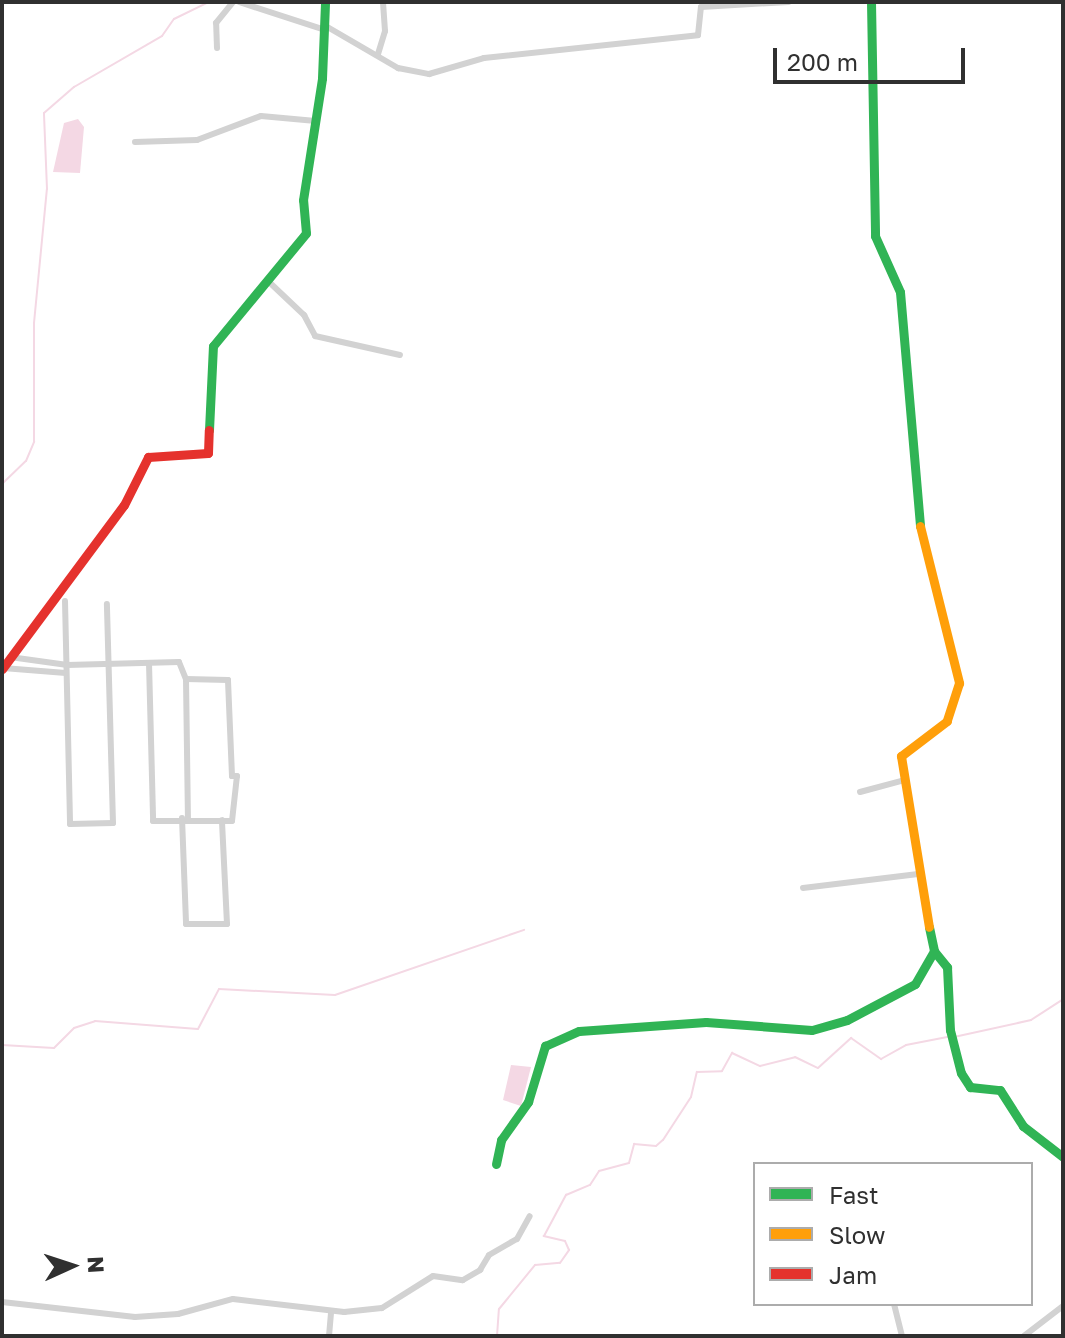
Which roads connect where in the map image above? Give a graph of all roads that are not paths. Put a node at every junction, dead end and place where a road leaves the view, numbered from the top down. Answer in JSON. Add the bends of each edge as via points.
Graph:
{"nodes":[{"id":1,"x":233,"y":2,"type":"edge"},
{"id":2,"x":239,"y":2,"type":"edge"},
{"id":3,"x":325,"y":2,"type":"edge"},
{"id":4,"x":383,"y":2,"type":"edge"},
{"id":5,"x":695,"y":2,"type":"edge"},
{"id":6,"x":789,"y":2,"type":"edge"},
{"id":7,"x":871,"y":2,"type":"edge"},
{"id":8,"x":700,"y":13,"type":"junction"},
{"id":9,"x":323,"y":27,"type":"junction"},
{"id":10,"x":217,"y":48,"type":"dead end"},
{"id":11,"x":378,"y":54,"type":"junction"},
{"id":12,"x":316,"y":121,"type":"junction"},
{"id":13,"x":135,"y":142,"type":"dead end"},
{"id":14,"x":268,"y":281,"type":"junction"},
{"id":15,"x":400,"y":355,"type":"dead end"},
{"id":16,"x":65,"y":601,"type":"dead end"},
{"id":17,"x":107,"y":604,"type":"dead end"},
{"id":18,"x":10,"y":657,"type":"junction"},
{"id":19,"x":149,"y":663,"type":"junction"},
{"id":20,"x":108,"y":664,"type":"junction"},
{"id":21,"x":2,"y":669,"type":"edge"},
{"id":22,"x":67,"y":669,"type":"junction"},
{"id":23,"x":186,"y":679,"type":"junction"},
{"id":24,"x":901,"y":781,"type":"junction"},
{"id":25,"x":860,"y":792,"type":"dead end"},
{"id":26,"x":185,"y":819,"type":"junction"},
{"id":27,"x":222,"y":820,"type":"junction"},
{"id":28,"x":918,"y":874,"type":"junction"},
{"id":29,"x":803,"y":888,"type":"dead end"},
{"id":30,"x":934,"y":951,"type":"junction"},
{"id":31,"x":1063,"y":1157,"type":"edge"},
{"id":32,"x":496,"y":1164,"type":"dead end"},
{"id":33,"x":530,"y":1216,"type":"dead end"},
{"id":34,"x":2,"y":1302,"type":"edge"},
{"id":35,"x":894,"y":1306,"type":"edge"},
{"id":36,"x":1063,"y":1306,"type":"edge"},
{"id":37,"x":331,"y":1311,"type":"junction"},
{"id":38,"x":329,"y":1336,"type":"edge"},
{"id":39,"x":902,"y":1336,"type":"edge"},
{"id":40,"x":1024,"y":1336,"type":"edge"}],
"edges":[{"from":1,"to":10,"type":"street","via":[[216,23]]},
{"from":2,"to":9,"type":"street"},
{"from":3,"to":9,"type":"street"},
{"from":4,"to":11,"type":"street","via":[[385,31]]},
{"from":5,"to":8,"type":"street"},
{"from":6,"to":8,"type":"street","via":[[701,7]]},
{"from":7,"to":24,"type":"street","via":[[875,236],[900,292],[905,426],[939,610],[958,666],[958,700],[947,721],[906,747]]},
{"from":8,"to":11,"type":"street","via":[[698,35],[484,58],[434,74],[406,72]]},
{"from":9,"to":11,"type":"street"},
{"from":9,"to":12,"type":"street"},
{"from":12,"to":13,"type":"street","via":[[261,116],[197,140]]},
{"from":12,"to":14,"type":"street","via":[[303,200],[305,236]]},
{"from":14,"to":15,"type":"street","via":[[304,315],[315,336]]},
{"from":14,"to":18,"type":"street","via":[[212,350],[206,457],[148,457],[124,505]]},
{"from":16,"to":22,"type":"street"},
{"from":17,"to":20,"type":"street"},
{"from":18,"to":21,"type":"street"},
{"from":18,"to":22,"type":"street"},
{"from":19,"to":20,"type":"street"},
{"from":19,"to":23,"type":"street","via":[[179,662]]},
{"from":19,"to":26,"type":"street","via":[[153,821]]},
{"from":20,"to":22,"type":"street"},
{"from":20,"to":22,"type":"street","via":[[113,823],[70,824]]},
{"from":21,"to":22,"type":"street"},
{"from":23,"to":26,"type":"street"},
{"from":23,"to":27,"type":"street","via":[[228,680],[232,776],[237,776],[232,821]]},
{"from":24,"to":25,"type":"street"},
{"from":24,"to":28,"type":"street"},
{"from":26,"to":27,"type":"street"},
{"from":26,"to":27,"type":"street","via":[[186,924],[227,924]]},
{"from":28,"to":29,"type":"street"},
{"from":28,"to":30,"type":"street"},
{"from":30,"to":31,"type":"street","via":[[947,967],[950,1030],[970,1087],[1000,1090],[1023,1126]]},
{"from":30,"to":32,"type":"street","via":[[915,984],[847,1020],[812,1030],[706,1022],[579,1031],[545,1046],[528,1102],[501,1140]]},
{"from":33,"to":37,"type":"street","via":[[517,1239],[463,1280],[433,1276],[382,1308]]},
{"from":34,"to":37,"type":"street","via":[[135,1317],[178,1314],[233,1299]]},
{"from":35,"to":39,"type":"street"},
{"from":36,"to":40,"type":"street"},
{"from":37,"to":38,"type":"street"}]}
